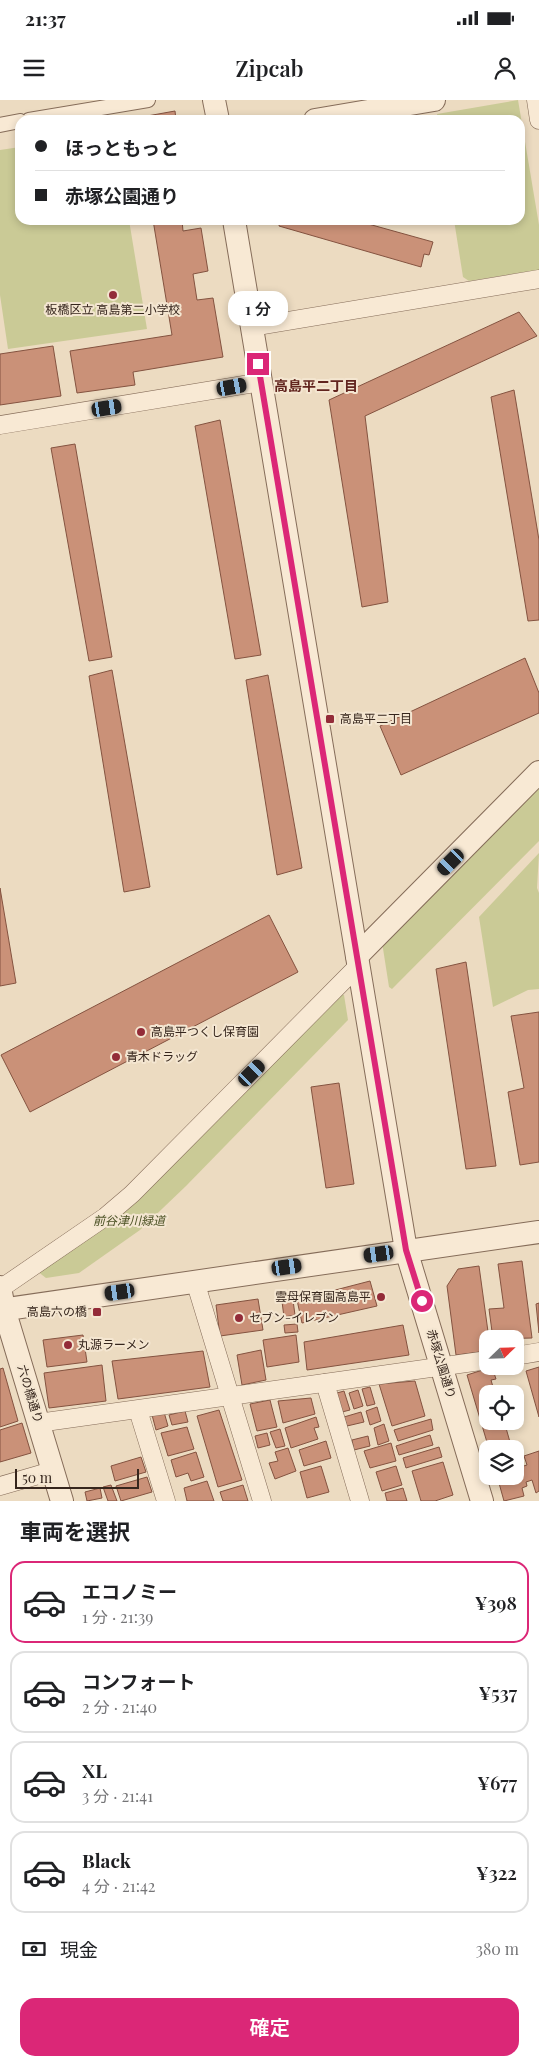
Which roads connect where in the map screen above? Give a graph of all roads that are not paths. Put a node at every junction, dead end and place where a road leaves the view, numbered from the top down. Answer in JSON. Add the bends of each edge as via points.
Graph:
{"nodes":[{"id":1,"x":148,"y":100,"type":"edge"},
{"id":2,"x":214,"y":100,"type":"edge"},
{"id":3,"x":434,"y":100,"type":"edge"},
{"id":4,"x":536,"y":100,"type":"edge"},
{"id":5,"x":59,"y":115,"type":"edge"},
{"id":6,"x":217,"y":115,"type":"edge"},
{"id":7,"x":345,"y":115,"type":"edge"},
{"id":8,"x":539,"y":120,"type":"edge"},
{"id":9,"x":15,"y":123,"type":"edge"},
{"id":10,"x":0,"y":125,"type":"edge"},
{"id":11,"x":235,"y":225,"type":"edge"},
{"id":12,"x":539,"y":279,"type":"edge"},
{"id":13,"x":252,"y":327,"type":"junction"},
{"id":14,"x":261,"y":382,"type":"junction"},
{"id":15,"x":0,"y":425,"type":"edge"},
{"id":16,"x":539,"y":772,"type":"edge"},
{"id":17,"x":358,"y":960,"type":"junction"},
{"id":18,"x":539,"y":1232,"type":"edge"},
{"id":19,"x":406,"y":1250,"type":"junction"},
{"id":20,"x":195,"y":1281,"type":"junction"},
{"id":21,"x":1,"y":1299,"type":"edge"},
{"id":22,"x":539,"y":1352,"type":"edge"},
{"id":23,"x":524,"y":1354,"type":"edge"},
{"id":24,"x":479,"y":1361,"type":"edge"},
{"id":25,"x":442,"y":1366,"type":"junction"},
{"id":26,"x":324,"y":1383,"type":"junction"},
{"id":27,"x":230,"y":1396,"type":"junction"},
{"id":28,"x":138,"y":1410,"type":"junction"},
{"id":29,"x":38,"y":1422,"type":"junction"},
{"id":30,"x":52,"y":1471,"type":"junction"},
{"id":31,"x":0,"y":1486,"type":"edge"},
{"id":32,"x":476,"y":1500,"type":"edge"},
{"id":33,"x":62,"y":1501,"type":"edge"},
{"id":34,"x":166,"y":1501,"type":"edge"},
{"id":35,"x":262,"y":1501,"type":"edge"},
{"id":36,"x":360,"y":1501,"type":"edge"}],
"edges":[{"from":1,"to":5,"type":"street"},
{"from":2,"to":6,"type":"street"},
{"from":3,"to":7,"type":"street"},
{"from":4,"to":8,"type":"street"},
{"from":9,"to":10,"type":"street"},
{"from":11,"to":13,"type":"street","name":"赤塚公園通り"},
{"from":12,"to":13,"type":"street"},
{"from":13,"to":14,"type":"street","name":"赤塚公園通り"},
{"from":14,"to":15,"type":"street"},
{"from":14,"to":17,"type":"street","name":"赤塚公園通り"},
{"from":16,"to":17,"type":"street"},
{"from":17,"to":19,"type":"street","name":"赤塚公園通り"},
{"from":17,"to":21,"type":"street","via":[[132,1194]]},
{"from":18,"to":19,"type":"street"},
{"from":19,"to":20,"type":"street"},
{"from":19,"to":25,"type":"street","name":"赤塚公園通り"},
{"from":20,"to":21,"type":"street"},
{"from":20,"to":27,"type":"street"},
{"from":21,"to":29,"type":"street","name":"六の橋通り"},
{"from":22,"to":23,"type":"street"},
{"from":24,"to":25,"type":"street"},
{"from":25,"to":26,"type":"street"},
{"from":25,"to":32,"type":"street","name":"赤塚公園通り"},
{"from":26,"to":27,"type":"street"},
{"from":26,"to":36,"type":"street"},
{"from":27,"to":28,"type":"street"},
{"from":27,"to":35,"type":"street"},
{"from":28,"to":29,"type":"street"},
{"from":28,"to":34,"type":"street"},
{"from":29,"to":30,"type":"street","name":"六の橋通り"},
{"from":30,"to":31,"type":"street"},
{"from":30,"to":33,"type":"street","name":"六の橋通り"}]}
